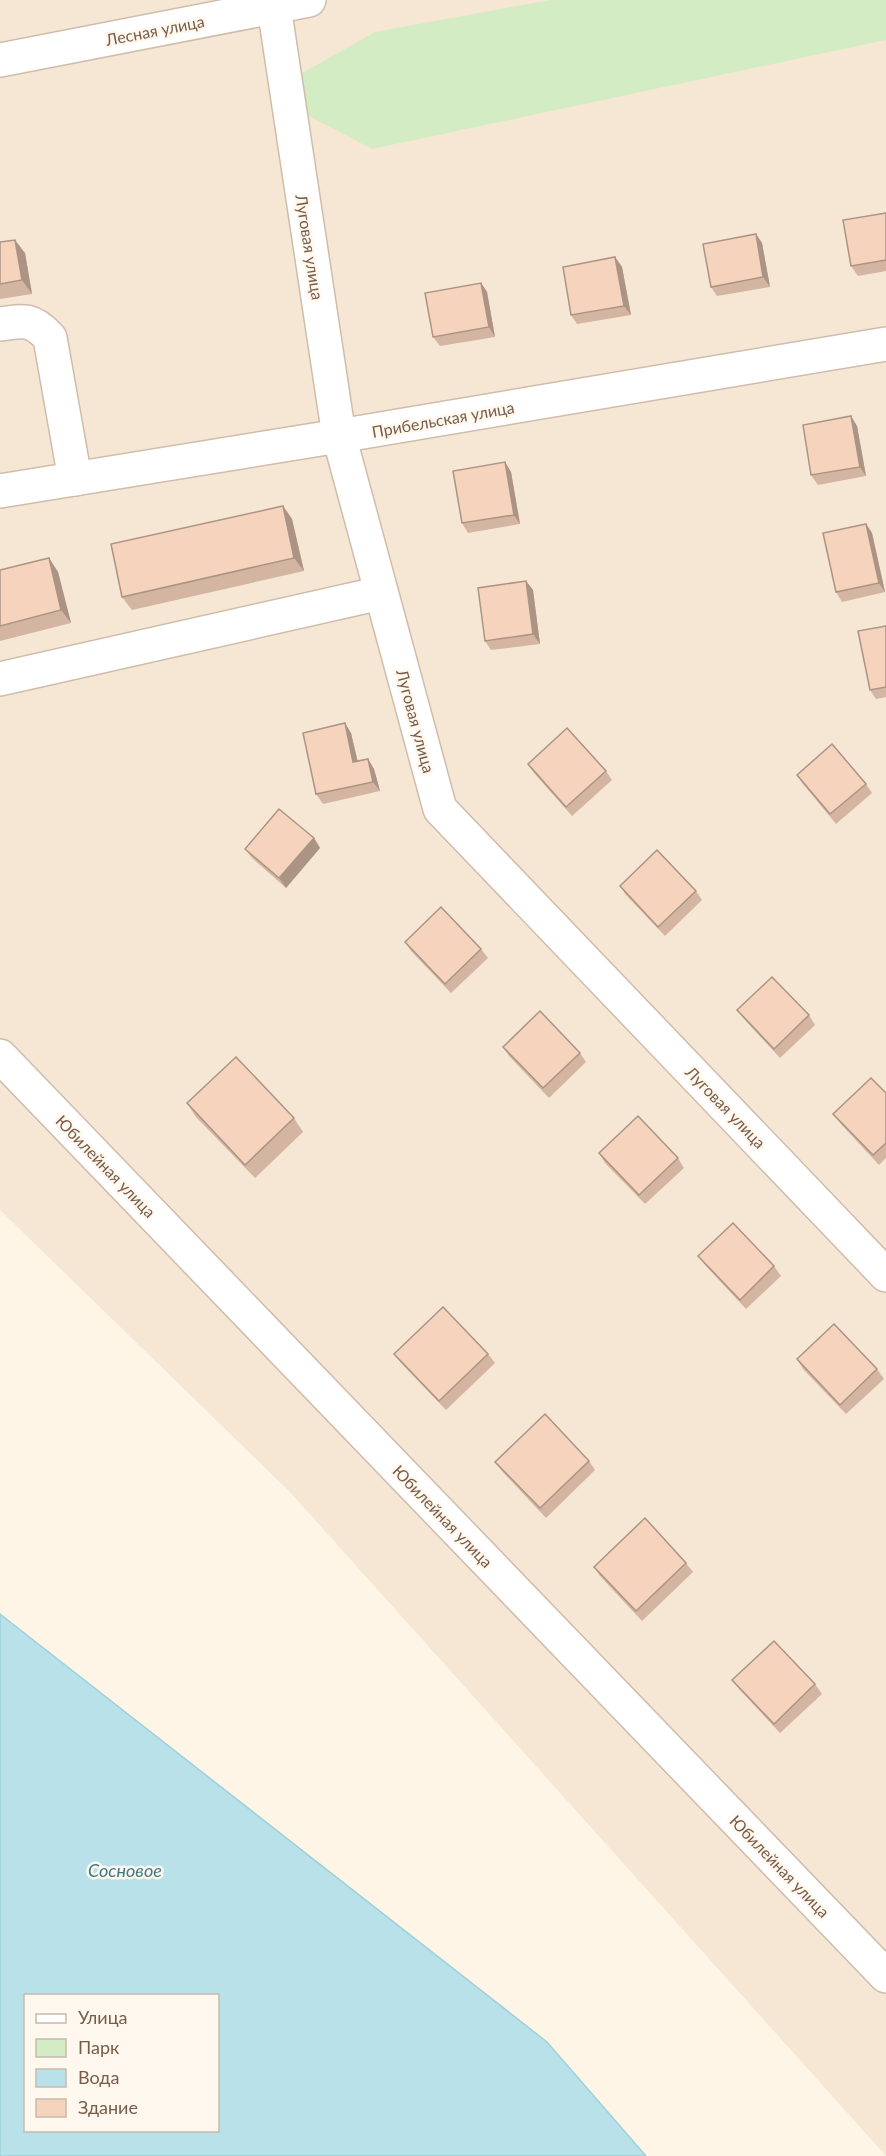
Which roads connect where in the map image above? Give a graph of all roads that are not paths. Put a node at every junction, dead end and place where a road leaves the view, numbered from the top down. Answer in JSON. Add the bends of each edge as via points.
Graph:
{"nodes":[{"id":1,"x":309,"y":0,"type":"edge"},
{"id":2,"x":274,"y":3,"type":"edge"},
{"id":3,"x":0,"y":60,"type":"edge"},
{"id":4,"x":0,"y":324,"type":"edge"},
{"id":5,"x":886,"y":344,"type":"edge"},
{"id":6,"x":339,"y":436,"type":"junction"},
{"id":7,"x":75,"y":479,"type":"junction"},
{"id":8,"x":0,"y":491,"type":"edge"},
{"id":9,"x":381,"y":592,"type":"junction"},
{"id":10,"x":0,"y":679,"type":"edge"},
{"id":11,"x":0,"y":1056,"type":"edge"},
{"id":12,"x":886,"y":1275,"type":"edge"},
{"id":13,"x":886,"y":1976,"type":"edge"}],
"edges":[{"from":1,"to":2,"type":"street","name":"Лесная улица"},
{"from":2,"to":3,"type":"street","name":"Лесная улица"},
{"from":2,"to":6,"type":"street","name":"Луговая улица"},
{"from":4,"to":7,"type":"street","via":[[38,324],[50,338]]},
{"from":5,"to":6,"type":"street","name":"Прибельская улица"},
{"from":6,"to":7,"type":"street","name":"Прибельская улица"},
{"from":6,"to":9,"type":"street","name":"Луговая улица"},
{"from":7,"to":8,"type":"street","name":"Прибельская улица"},
{"from":9,"to":10,"type":"street"},
{"from":9,"to":12,"type":"street","name":"Луговая улица","via":[[440,809]]},
{"from":11,"to":13,"type":"street","name":"Юбилейная улица"}]}
